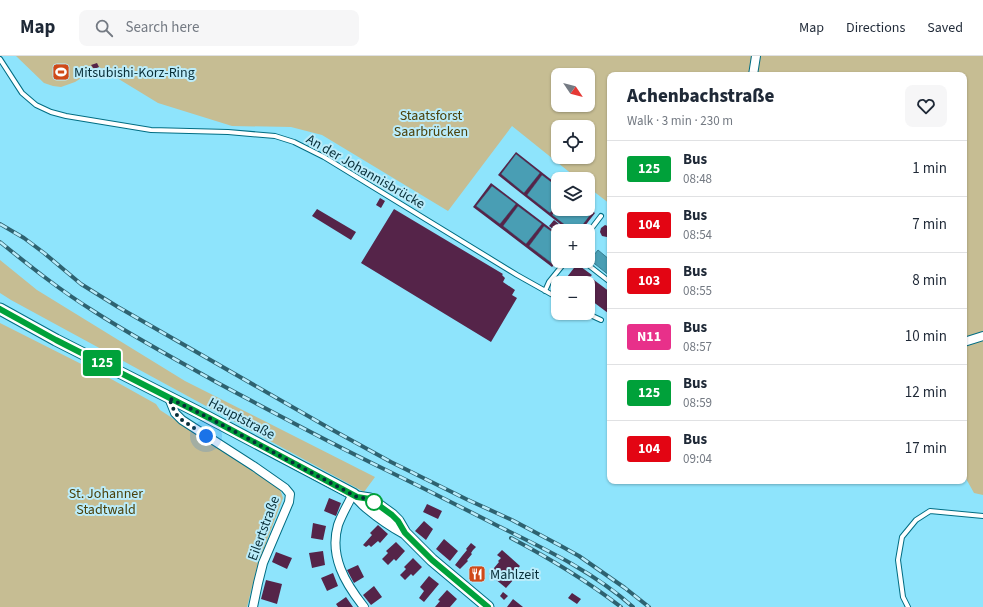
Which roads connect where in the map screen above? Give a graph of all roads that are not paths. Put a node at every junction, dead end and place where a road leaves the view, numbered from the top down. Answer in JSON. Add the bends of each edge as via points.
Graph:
{"nodes":[{"id":1,"x":756,"y":56,"type":"edge"},
{"id":2,"x":0,"y":59,"type":"edge"},
{"id":3,"x":753,"y":72,"type":"edge"},
{"id":4,"x":601,"y":216,"type":"dead end"},
{"id":5,"x":595,"y":224,"type":"edge"},
{"id":6,"x":560,"y":268,"type":"edge"},
{"id":7,"x":592,"y":268,"type":"edge"},
{"id":8,"x":607,"y":280,"type":"edge"},
{"id":9,"x":545,"y":291,"type":"junction"},
{"id":10,"x":551,"y":294,"type":"edge"},
{"id":11,"x":0,"y":309,"type":"edge"},
{"id":12,"x":595,"y":317,"type":"edge"},
{"id":13,"x":601,"y":320,"type":"dead end"},
{"id":14,"x":983,"y":336,"type":"edge"},
{"id":15,"x":967,"y":341,"type":"edge"},
{"id":16,"x":169,"y":398,"type":"junction"},
{"id":17,"x":355,"y":496,"type":"junction"},
{"id":18,"x":983,"y":516,"type":"edge"},
{"id":19,"x":253,"y":607,"type":"edge"},
{"id":20,"x":364,"y":607,"type":"edge"},
{"id":21,"x":488,"y":607,"type":"edge"},
{"id":22,"x":908,"y":607,"type":"edge"}],
"edges":[{"from":1,"to":3,"type":"street"},
{"from":2,"to":9,"type":"lane","name":"An der Johannisbrücke","via":[[22,93],[36,105],[51,112],[151,130],[228,132],[275,136],[294,142],[324,157]]},
{"from":4,"to":5,"type":"lane"},
{"from":6,"to":9,"type":"lane"},
{"from":7,"to":8,"type":"lane"},
{"from":9,"to":10,"type":"lane","name":"An der Johannisbrücke"},
{"from":11,"to":16,"type":"main road","name":"Hauptstraße"},
{"from":12,"to":13,"type":"lane"},
{"from":14,"to":15,"type":"street"},
{"from":16,"to":17,"type":"main road","name":"Hauptstraße"},
{"from":16,"to":19,"type":"street","name":"Eilertstraße","via":[[175,413],[182,420],[255,467],[290,494],[290,502],[263,563]]},
{"from":17,"to":20,"type":"street","via":[[338,524],[336,551],[344,577]]},
{"from":17,"to":21,"type":"main road","name":"Hauptstraße","via":[[405,533],[432,560]]},
{"from":18,"to":22,"type":"lane","via":[[930,511],[916,520],[902,537],[898,560],[903,597]]}]}
